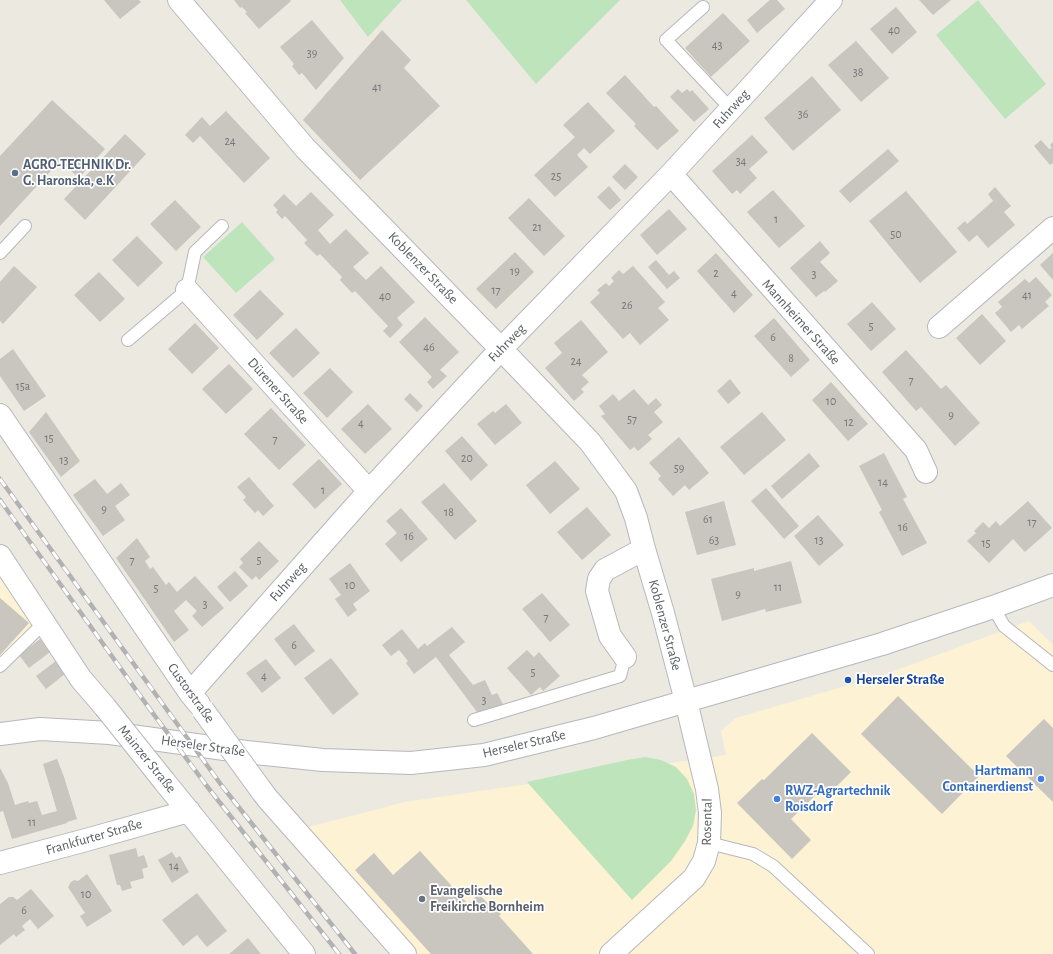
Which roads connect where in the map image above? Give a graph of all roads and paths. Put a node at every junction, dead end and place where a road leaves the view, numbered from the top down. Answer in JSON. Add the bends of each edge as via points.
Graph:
{"nodes":[{"id":1,"x":179,"y":0,"type":"edge"},
{"id":2,"x":831,"y":0,"type":"edge"},
{"id":3,"x":703,"y":7,"type":"dead end"},
{"id":4,"x":731,"y":109,"type":"junction"},
{"id":5,"x":671,"y":174,"type":"junction"},
{"id":6,"x":25,"y":226,"type":"dead end"},
{"id":7,"x":222,"y":226,"type":"dead end"},
{"id":8,"x":1053,"y":228,"type":"edge"},
{"id":9,"x":0,"y":253,"type":"edge"},
{"id":10,"x":187,"y":290,"type":"junction"},
{"id":11,"x":939,"y":327,"type":"dead end"},
{"id":12,"x":128,"y":340,"type":"dead end"},
{"id":13,"x":501,"y":349,"type":"junction"},
{"id":14,"x":0,"y":415,"type":"edge"},
{"id":15,"x":926,"y":472,"type":"dead end"},
{"id":16,"x":369,"y":491,"type":"junction"},
{"id":17,"x":644,"y":549,"type":"junction"},
{"id":18,"x":0,"y":556,"type":"edge"},
{"id":19,"x":1053,"y":585,"type":"edge"},
{"id":20,"x":993,"y":607,"type":"junction"},
{"id":21,"x":44,"y":623,"type":"junction"},
{"id":22,"x":625,"y":657,"type":"joint"},
{"id":23,"x":1053,"y":665,"type":"edge"},
{"id":24,"x":0,"y":666,"type":"edge"},
{"id":25,"x":197,"y":701,"type":"junction"},
{"id":26,"x":686,"y":701,"type":"junction"},
{"id":27,"x":474,"y":720,"type":"dead end"},
{"id":28,"x":0,"y":734,"type":"edge"},
{"id":29,"x":188,"y":811,"type":"junction"},
{"id":30,"x":709,"y":843,"type":"junction"},
{"id":31,"x":0,"y":863,"type":"edge"},
{"id":32,"x":304,"y":954,"type":"edge"},
{"id":33,"x":405,"y":954,"type":"edge"},
{"id":34,"x":611,"y":954,"type":"edge"},
{"id":35,"x":868,"y":954,"type":"edge"}],
"edges":[{"from":1,"to":13,"type":"street","name":"Koblenzer Straße","via":[[306,148]]},
{"from":2,"to":4,"type":"street","name":"Fuhrweg"},
{"from":3,"to":4,"type":"lane","via":[[666,40]]},
{"from":4,"to":5,"type":"street","name":"Fuhrweg"},
{"from":5,"to":13,"type":"street","name":"Fuhrweg"},
{"from":5,"to":15,"type":"street","name":"Mannheimer Straße","via":[[916,450]]},
{"from":6,"to":9,"type":"lane"},
{"from":7,"to":10,"type":"lane","via":[[195,252]]},
{"from":8,"to":11,"type":"street"},
{"from":10,"to":12,"type":"lane"},
{"from":10,"to":16,"type":"street","name":"Dürener Straße"},
{"from":13,"to":16,"type":"street","name":"Fuhrweg"},
{"from":13,"to":17,"type":"street","name":"Koblenzer Straße","via":[[590,442],[626,492]]},
{"from":14,"to":25,"type":"street","name":"Custorstraße"},
{"from":16,"to":25,"type":"street","name":"Fuhrweg"},
{"from":17,"to":22,"type":"street","via":[[605,570],[599,579],[597,591],[610,636]]},
{"from":17,"to":26,"type":"street","name":"Koblenzer Straße"},
{"from":18,"to":21,"type":"street","name":"Mainzer Straße"},
{"from":19,"to":20,"type":"street","name":"Herseler Straße"},
{"from":20,"to":23,"type":"lane","via":[[1004,626]]},
{"from":20,"to":26,"type":"street","name":"Herseler Straße","via":[[882,644]]},
{"from":21,"to":24,"type":"lane"},
{"from":21,"to":29,"type":"street","name":"Mainzer Straße","bridge":true,"via":[[81,679]]},
{"from":22,"to":27,"type":"lane","via":[[620,676]]},
{"from":25,"to":33,"type":"street","name":"Custorstraße","bridge":true,"via":[[267,798]]},
{"from":26,"to":28,"type":"street","name":"Herseler Straße","via":[[594,728],[484,755],[411,763],[323,760],[110,733],[40,729]]},
{"from":26,"to":30,"type":"street","name":"Rosental","via":[[707,789],[710,813]]},
{"from":29,"to":31,"type":"street","name":"Frankfurter Straße"},
{"from":29,"to":32,"type":"street","name":"Mainzer Straße"},
{"from":30,"to":34,"type":"street","name":"Rosental","via":[[704,861],[694,878]]},
{"from":30,"to":35,"type":"lane","via":[[753,854],[773,866]]}]}
